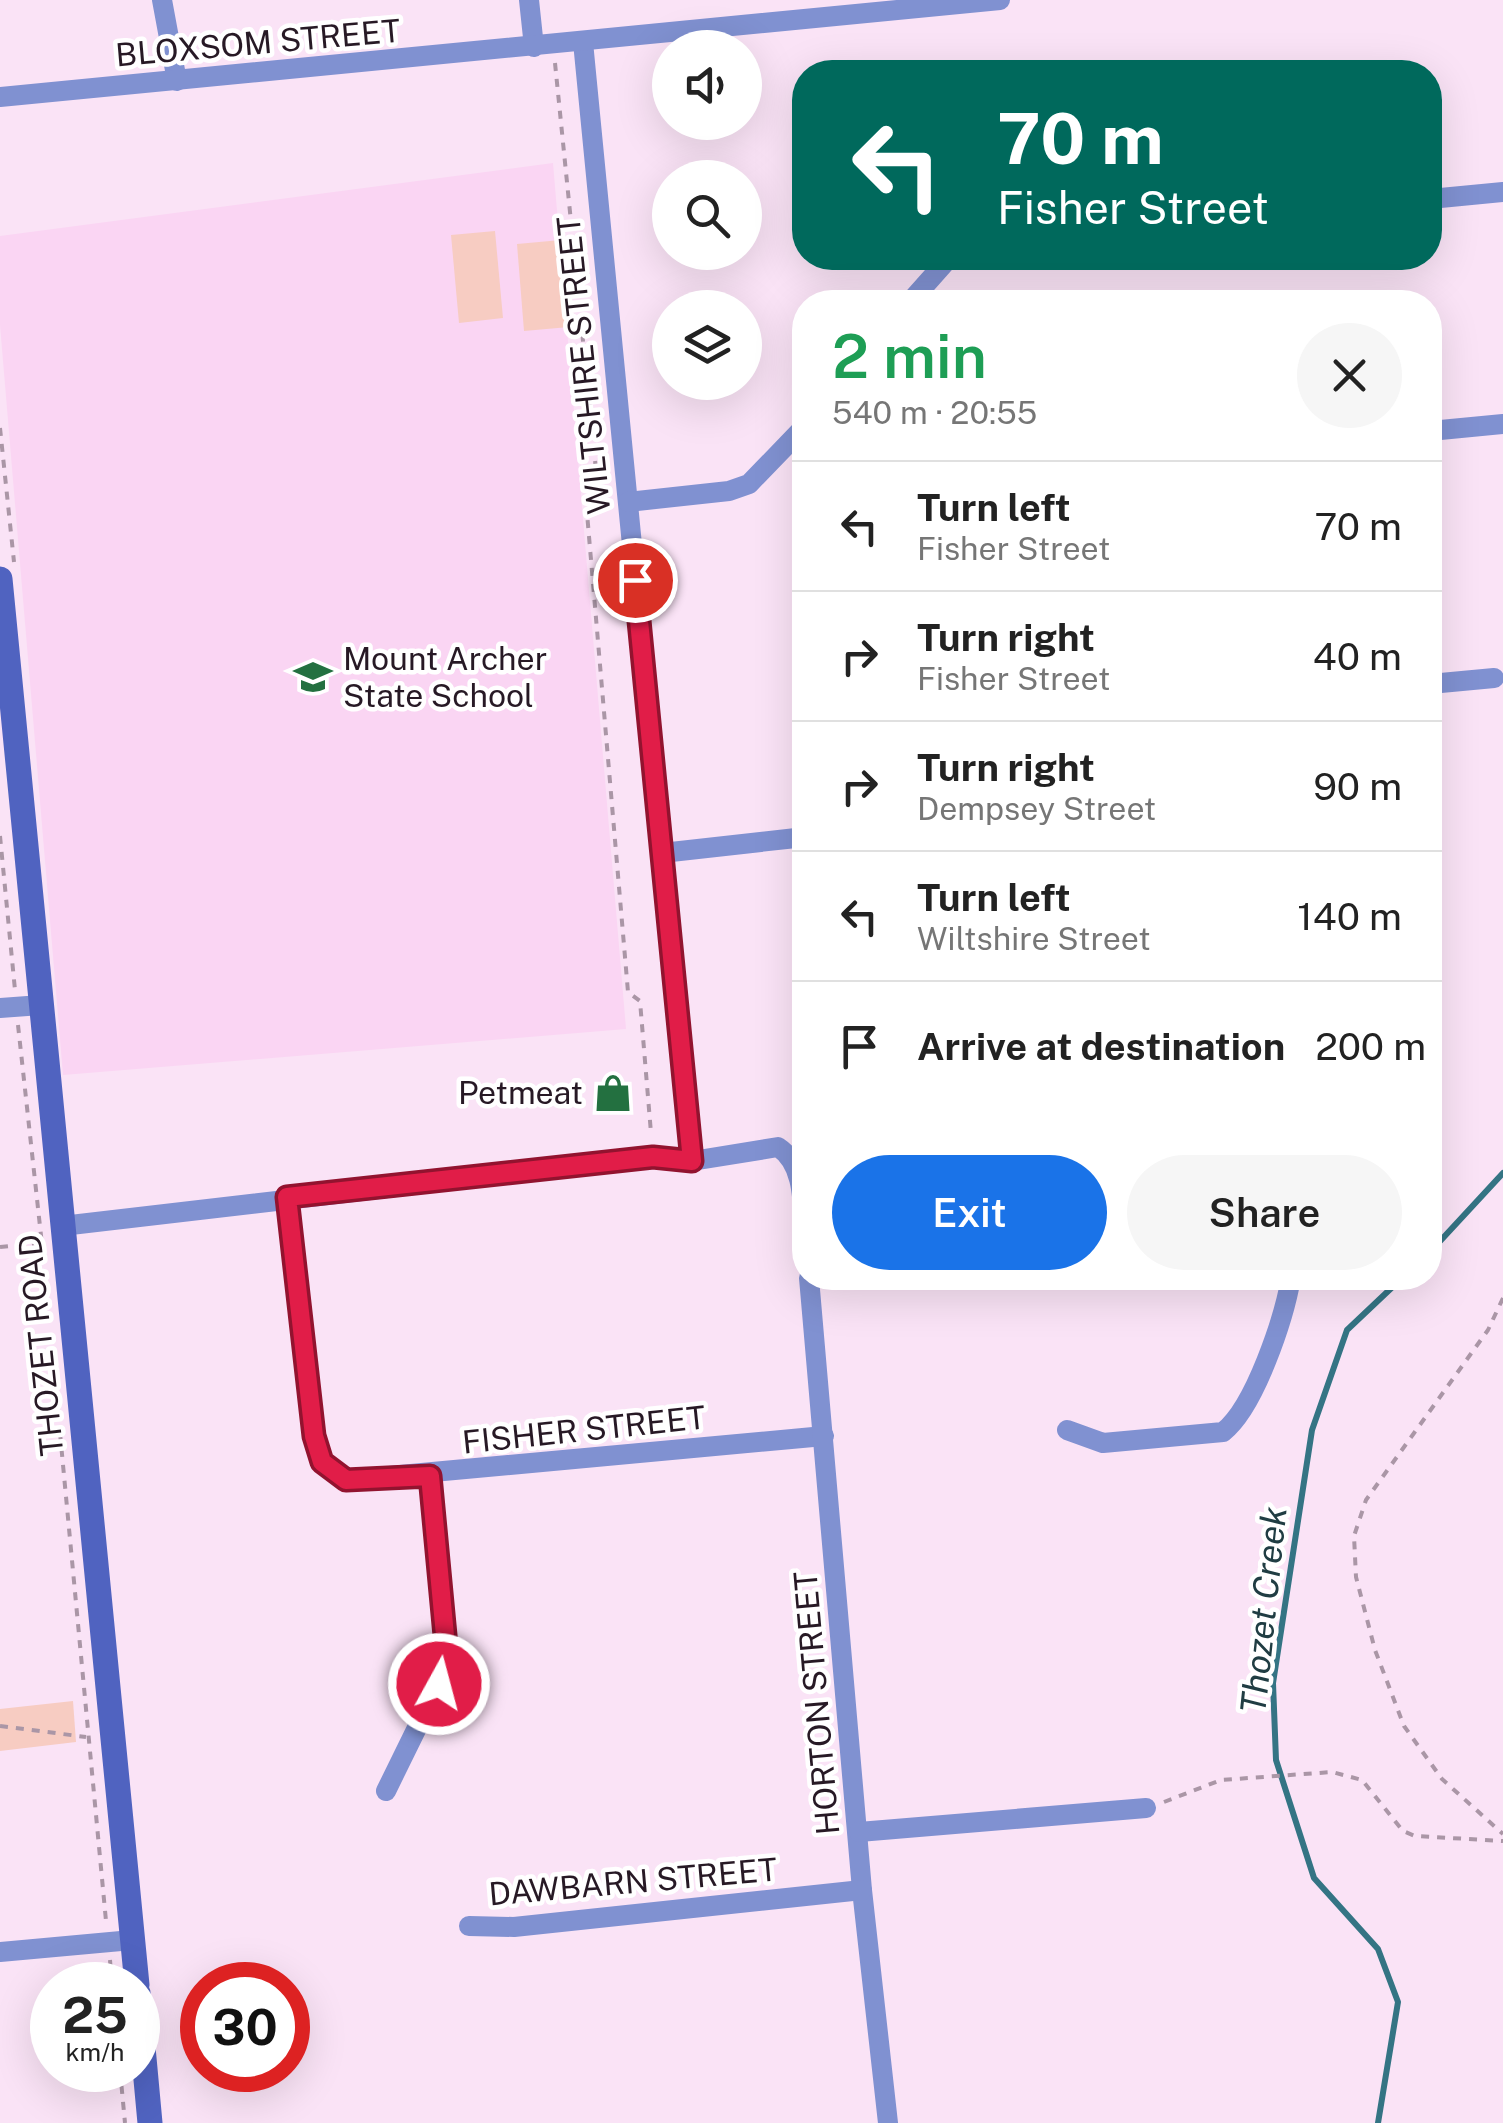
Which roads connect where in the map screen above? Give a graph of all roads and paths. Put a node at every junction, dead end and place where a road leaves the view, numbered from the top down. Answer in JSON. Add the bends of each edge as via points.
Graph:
{"nodes":[{"id":1,"x":162,"y":0,"type":"edge"},
{"id":2,"x":530,"y":0,"type":"edge"},
{"id":3,"x":1000,"y":0,"type":"edge"},
{"id":4,"x":583,"y":42,"type":"junction"},
{"id":5,"x":534,"y":47,"type":"junction"},
{"id":6,"x":555,"y":60,"type":"dead end"},
{"id":7,"x":177,"y":81,"type":"junction"},
{"id":8,"x":0,"y":97,"type":"edge"},
{"id":9,"x":1503,"y":192,"type":"edge"},
{"id":10,"x":1442,"y":197,"type":"edge"},
{"id":11,"x":938,"y":270,"type":"edge"},
{"id":12,"x":921,"y":290,"type":"edge"},
{"id":13,"x":1503,"y":424,"type":"edge"},
{"id":14,"x":0,"y":428,"type":"edge"},
{"id":15,"x":1442,"y":430,"type":"edge"},
{"id":16,"x":792,"y":441,"type":"edge"},
{"id":17,"x":628,"y":502,"type":"junction"},
{"id":18,"x":4,"y":588,"type":"edge"},
{"id":19,"x":1494,"y":678,"type":"dead end"},
{"id":20,"x":1442,"y":683,"type":"edge"},
{"id":21,"x":0,"y":836,"type":"edge"},
{"id":22,"x":792,"y":838,"type":"edge"},
{"id":23,"x":662,"y":853,"type":"junction"},
{"id":24,"x":19,"y":1006,"type":"edge"},
{"id":25,"x":651,"y":1133,"type":"dead end"},
{"id":26,"x":792,"y":1156,"type":"edge"},
{"id":27,"x":692,"y":1161,"type":"junction"},
{"id":28,"x":287,"y":1197,"type":"junction"},
{"id":29,"x":55,"y":1237,"type":"junction"},
{"id":30,"x":0,"y":1247,"type":"edge"},
{"id":31,"x":47,"y":1267,"type":"dead end"},
{"id":32,"x":809,"y":1290,"type":"edge"},
{"id":33,"x":1287,"y":1290,"type":"edge"},
{"id":34,"x":1503,"y":1298,"type":"edge"},
{"id":35,"x":63,"y":1422,"type":"dead end"},
{"id":36,"x":1066,"y":1430,"type":"dead end"},
{"id":37,"x":824,"y":1436,"type":"junction"},
{"id":38,"x":430,"y":1476,"type":"junction"},
{"id":39,"x":0,"y":1726,"type":"edge"},
{"id":40,"x":86,"y":1738,"type":"junction"},
{"id":41,"x":386,"y":1792,"type":"dead end"},
{"id":42,"x":1146,"y":1808,"type":"joint"},
{"id":43,"x":859,"y":1832,"type":"junction"},
{"id":44,"x":1503,"y":1837,"type":"edge"},
{"id":45,"x":862,"y":1890,"type":"junction"},
{"id":46,"x":469,"y":1926,"type":"dead end"},
{"id":47,"x":120,"y":1941,"type":"junction"},
{"id":48,"x":0,"y":1952,"type":"edge"},
{"id":49,"x":116,"y":1962,"type":"edge"},
{"id":50,"x":128,"y":1962,"type":"edge"},
{"id":51,"x":122,"y":2092,"type":"edge"},
{"id":52,"x":147,"y":2092,"type":"edge"},
{"id":53,"x":125,"y":2123,"type":"edge"},
{"id":54,"x":150,"y":2123,"type":"edge"},
{"id":55,"x":888,"y":2123,"type":"edge"}],
"edges":[{"from":1,"to":7,"type":"street"},
{"from":2,"to":5,"type":"street"},
{"from":3,"to":4,"type":"street","name":"BLOXSOM STREET"},
{"from":4,"to":5,"type":"street","name":"BLOXSOM STREET"},
{"from":4,"to":17,"type":"street","name":"WILTSHIRE STREET"},
{"from":5,"to":7,"type":"street","name":"BLOXSOM STREET"},
{"from":6,"to":25,"type":"path","via":[[599,500],[587,513],[628,992],[640,1002]]},
{"from":7,"to":8,"type":"street","name":"BLOXSOM STREET"},
{"from":9,"to":10,"type":"street"},
{"from":11,"to":12,"type":"street"},
{"from":13,"to":15,"type":"street"},
{"from":14,"to":18,"type":"path"},
{"from":16,"to":17,"type":"street","via":[[749,484]]},
{"from":17,"to":23,"type":"street","name":"WILTSHIRE STREET"},
{"from":18,"to":24,"type":"street","name":"THOZET ROAD"},
{"from":19,"to":20,"type":"street"},
{"from":21,"to":24,"type":"path"},
{"from":22,"to":23,"type":"street"},
{"from":23,"to":27,"type":"street","name":"WILTSHIRE STREET"},
{"from":24,"to":29,"type":"street","name":"THOZET ROAD"},
{"from":24,"to":29,"type":"path"},
{"from":26,"to":27,"type":"street","via":[[778,1147]]},
{"from":27,"to":28,"type":"street","via":[[653,1157]]},
{"from":28,"to":29,"type":"street"},
{"from":28,"to":38,"type":"street","name":"FISHER STREET","via":[[322,1462],[346,1480]]},
{"from":29,"to":30,"type":"path"},
{"from":29,"to":31,"type":"path"},
{"from":29,"to":47,"type":"street","name":"THOZET ROAD"},
{"from":32,"to":37,"type":"street","name":"HORTON STREET"},
{"from":33,"to":36,"type":"street","via":[[1238,1420],[1223,1432],[1102,1442]]},
{"from":34,"to":44,"type":"path","via":[[1488,1330],[1366,1500],[1354,1536],[1356,1577],[1375,1650],[1404,1726],[1442,1779]]},
{"from":35,"to":40,"type":"path","via":[[58,1442]]},
{"from":37,"to":38,"type":"street","name":"FISHER STREET"},
{"from":37,"to":43,"type":"street","name":"HORTON STREET"},
{"from":38,"to":41,"type":"street","via":[[446,1646],[439,1684]]},
{"from":39,"to":40,"type":"path"},
{"from":40,"to":47,"type":"path"},
{"from":42,"to":43,"type":"street"},
{"from":42,"to":44,"type":"path","via":[[1221,1780],[1332,1772],[1362,1780],[1414,1836]]},
{"from":43,"to":45,"type":"street","name":"HORTON STREET"},
{"from":45,"to":46,"type":"street","name":"DAWBARN STREET","via":[[514,1928]]},
{"from":45,"to":55,"type":"street","name":"HORTON STREET"},
{"from":47,"to":48,"type":"street"},
{"from":47,"to":49,"type":"path"},
{"from":47,"to":50,"type":"street","name":"THOZET ROAD"},
{"from":51,"to":53,"type":"path"},
{"from":52,"to":54,"type":"street"}]}
